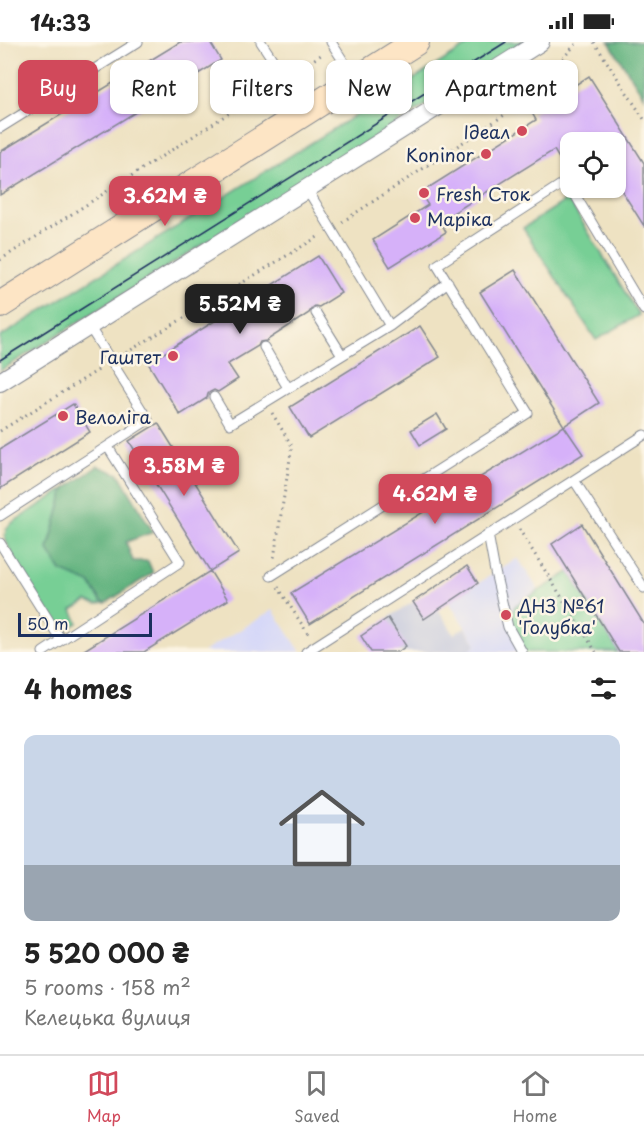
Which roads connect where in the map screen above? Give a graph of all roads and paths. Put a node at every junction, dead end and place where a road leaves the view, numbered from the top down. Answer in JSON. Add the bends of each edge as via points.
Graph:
{"nodes":[{"id":1,"x":138,"y":42,"type":"edge"},
{"id":2,"x":261,"y":42,"type":"edge"},
{"id":3,"x":416,"y":42,"type":"edge"},
{"id":4,"x":540,"y":42,"type":"edge"},
{"id":5,"x":578,"y":42,"type":"edge"},
{"id":6,"x":594,"y":42,"type":"edge"},
{"id":7,"x":332,"y":44,"type":"edge"},
{"id":8,"x":273,"y":60,"type":"edge"},
{"id":9,"x":310,"y":60,"type":"edge"},
{"id":10,"x":343,"y":60,"type":"edge"},
{"id":11,"x":388,"y":60,"type":"edge"},
{"id":12,"x":229,"y":114,"type":"edge"},
{"id":13,"x":302,"y":114,"type":"edge"},
{"id":14,"x":644,"y":119,"type":"edge"},
{"id":15,"x":0,"y":128,"type":"edge"},
{"id":16,"x":307,"y":189,"type":"junction"},
{"id":17,"x":331,"y":230,"type":"junction"},
{"id":18,"x":0,"y":260,"type":"edge"},
{"id":19,"x":448,"y":282,"type":"junction"},
{"id":20,"x":0,"y":305,"type":"edge"},
{"id":21,"x":644,"y":310,"type":"edge"},
{"id":22,"x":316,"y":313,"type":"dead end"},
{"id":23,"x":89,"y":326,"type":"junction"},
{"id":24,"x":390,"y":326,"type":"junction"},
{"id":25,"x":264,"y":347,"type":"dead end"},
{"id":26,"x":342,"y":356,"type":"junction"},
{"id":27,"x":111,"y":362,"type":"junction"},
{"id":28,"x":0,"y":382,"type":"edge"},
{"id":29,"x":288,"y":388,"type":"junction"},
{"id":30,"x":214,"y":397,"type":"dead end"},
{"id":31,"x":265,"y":402,"type":"junction"},
{"id":32,"x":0,"y":431,"type":"edge"},
{"id":33,"x":644,"y":435,"type":"edge"},
{"id":34,"x":108,"y":447,"type":"junction"},
{"id":35,"x":574,"y":480,"type":"junction"},
{"id":36,"x":0,"y":516,"type":"edge"},
{"id":37,"x":513,"y":519,"type":"junction"},
{"id":38,"x":488,"y":534,"type":"junction"},
{"id":39,"x":0,"y":543,"type":"edge"},
{"id":40,"x":271,"y":576,"type":"junction"},
{"id":41,"x":644,"y":588,"type":"edge"},
{"id":42,"x":61,"y":640,"type":"junction"},
{"id":43,"x":315,"y":646,"type":"junction"},
{"id":44,"x":43,"y":652,"type":"edge"},
{"id":45,"x":306,"y":652,"type":"edge"},
{"id":46,"x":522,"y":652,"type":"edge"},
{"id":47,"x":596,"y":652,"type":"edge"}],
"edges":[{"from":1,"to":15,"type":"lane"},
{"from":2,"to":8,"type":"lane"},
{"from":3,"to":11,"type":"main road"},
{"from":4,"to":16,"type":"street"},
{"from":5,"to":17,"type":"path","via":[[518,106]]},
{"from":6,"to":14,"type":"path"},
{"from":7,"to":9,"type":"path"},
{"from":7,"to":10,"type":"lane"},
{"from":12,"to":18,"type":"path"},
{"from":13,"to":20,"type":"main road"},
{"from":16,"to":17,"type":"lane"},
{"from":16,"to":23,"type":"street"},
{"from":17,"to":24,"type":"lane"},
{"from":17,"to":27,"type":"path"},
{"from":19,"to":21,"type":"lane","via":[[437,265],[562,184],[574,193]]},
{"from":19,"to":24,"type":"lane"},
{"from":19,"to":40,"type":"lane","via":[[528,412]]},
{"from":22,"to":26,"type":"lane"},
{"from":23,"to":27,"type":"lane"},
{"from":23,"to":28,"type":"street"},
{"from":24,"to":26,"type":"lane"},
{"from":25,"to":29,"type":"lane"},
{"from":26,"to":29,"type":"lane"},
{"from":27,"to":32,"type":"path"},
{"from":27,"to":34,"type":"lane","via":[[148,420]]},
{"from":29,"to":31,"type":"lane"},
{"from":30,"to":31,"type":"lane","via":[[230,424]]},
{"from":31,"to":40,"type":"path","via":[[292,446]]},
{"from":33,"to":35,"type":"lane"},
{"from":34,"to":36,"type":"lane"},
{"from":34,"to":42,"type":"lane","via":[[180,562]]},
{"from":35,"to":37,"type":"lane"},
{"from":35,"to":41,"type":"lane"},
{"from":37,"to":38,"type":"lane"},
{"from":37,"to":47,"type":"path"},
{"from":38,"to":43,"type":"lane"},
{"from":38,"to":46,"type":"lane","via":[[508,627]]},
{"from":39,"to":42,"type":"lane"},
{"from":40,"to":43,"type":"path"},
{"from":42,"to":44,"type":"lane"},
{"from":43,"to":45,"type":"lane"}]}
